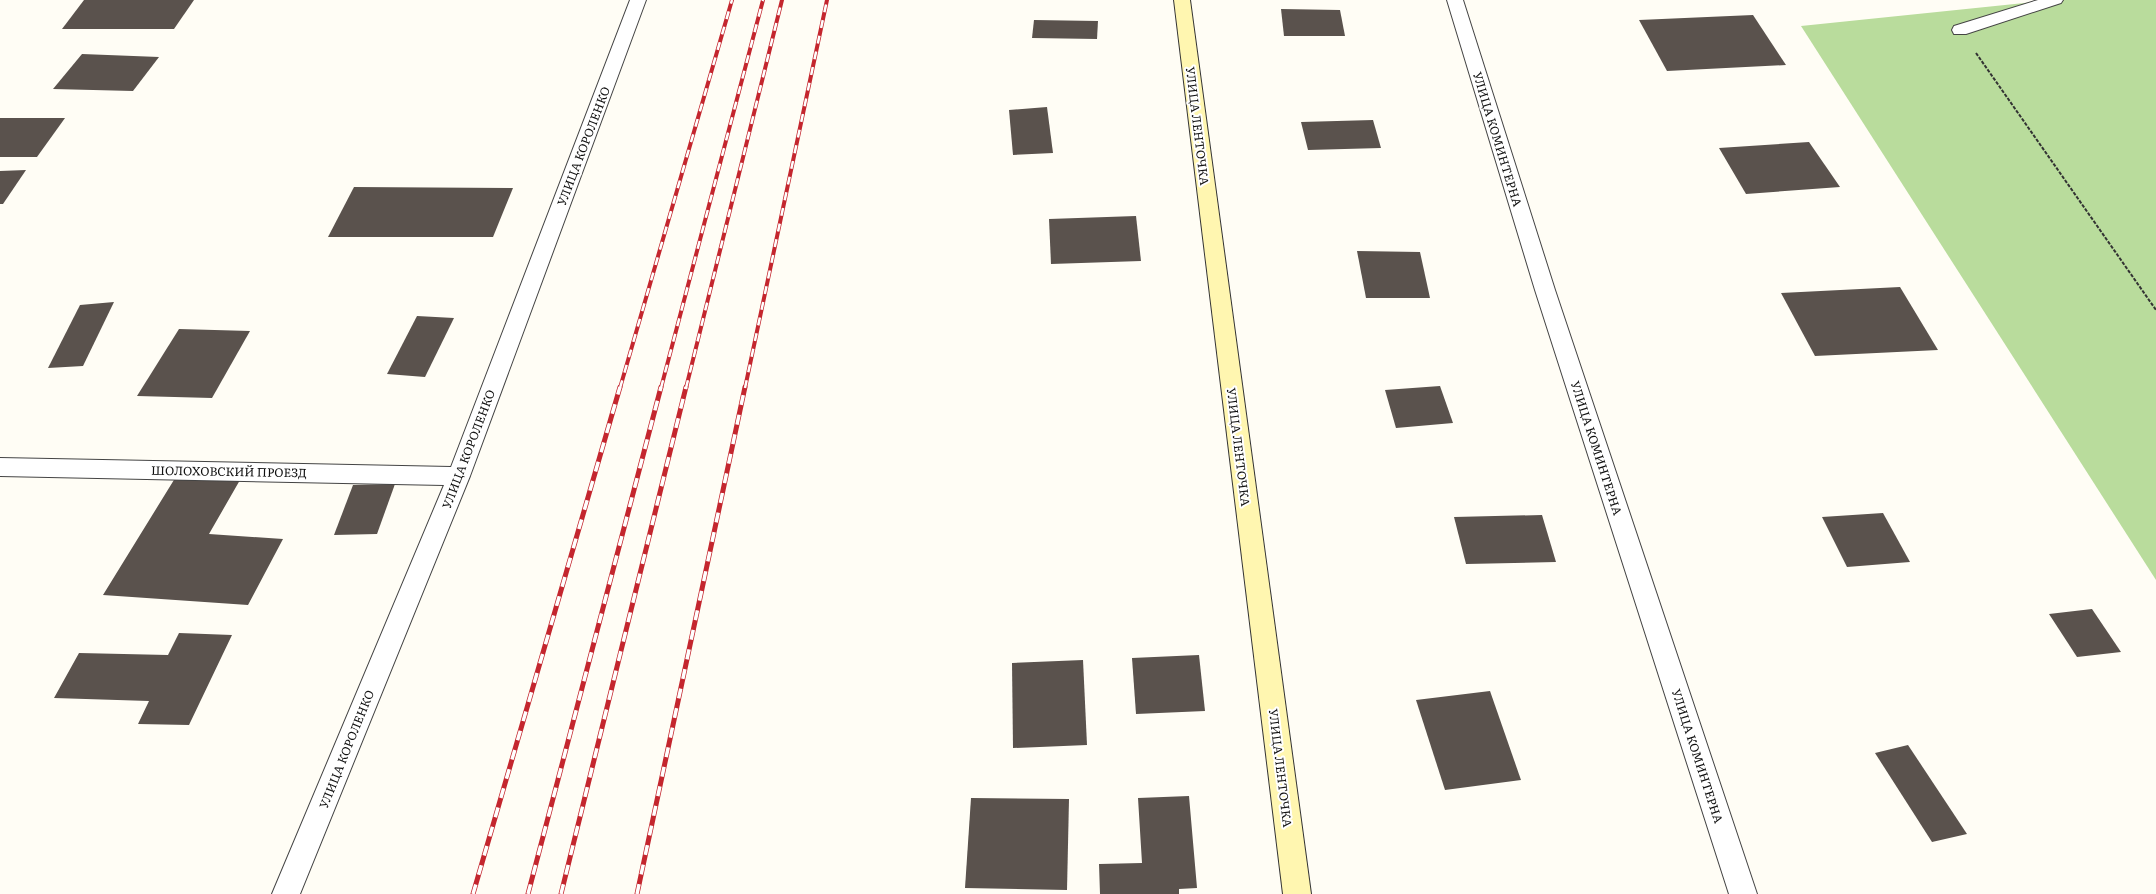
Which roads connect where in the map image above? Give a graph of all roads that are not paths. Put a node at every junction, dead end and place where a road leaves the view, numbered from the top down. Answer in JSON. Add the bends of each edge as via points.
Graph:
{"nodes":[{"id":1,"x":638,"y":0,"type":"edge"},
{"id":2,"x":1182,"y":0,"type":"edge"},
{"id":3,"x":1455,"y":0,"type":"edge"},
{"id":4,"x":2055,"y":0,"type":"edge"},
{"id":5,"x":1960,"y":30,"type":"road end"},
{"id":6,"x":0,"y":467,"type":"edge"},
{"id":7,"x":459,"y":476,"type":"junction"},
{"id":8,"x":286,"y":894,"type":"edge"},
{"id":9,"x":1298,"y":894,"type":"edge"},
{"id":10,"x":1743,"y":894,"type":"edge"}],
"edges":[{"from":1,"to":7,"type":"street","name":"УЛИЦА КОРОЛЕНКО"},
{"from":2,"to":9,"type":"main road","name":"УЛИЦА ЛЕНТОЧКА"},
{"from":3,"to":10,"type":"street","name":"УЛИЦА КОМИНТЕРНА","via":[[1546,290]]},
{"from":4,"to":5,"type":"street"},
{"from":6,"to":7,"type":"street","name":"ШОЛОХОВСКИЙ ПРОЕЗД"},
{"from":7,"to":8,"type":"street","name":"УЛИЦА КОРОЛЕНКО"}]}
